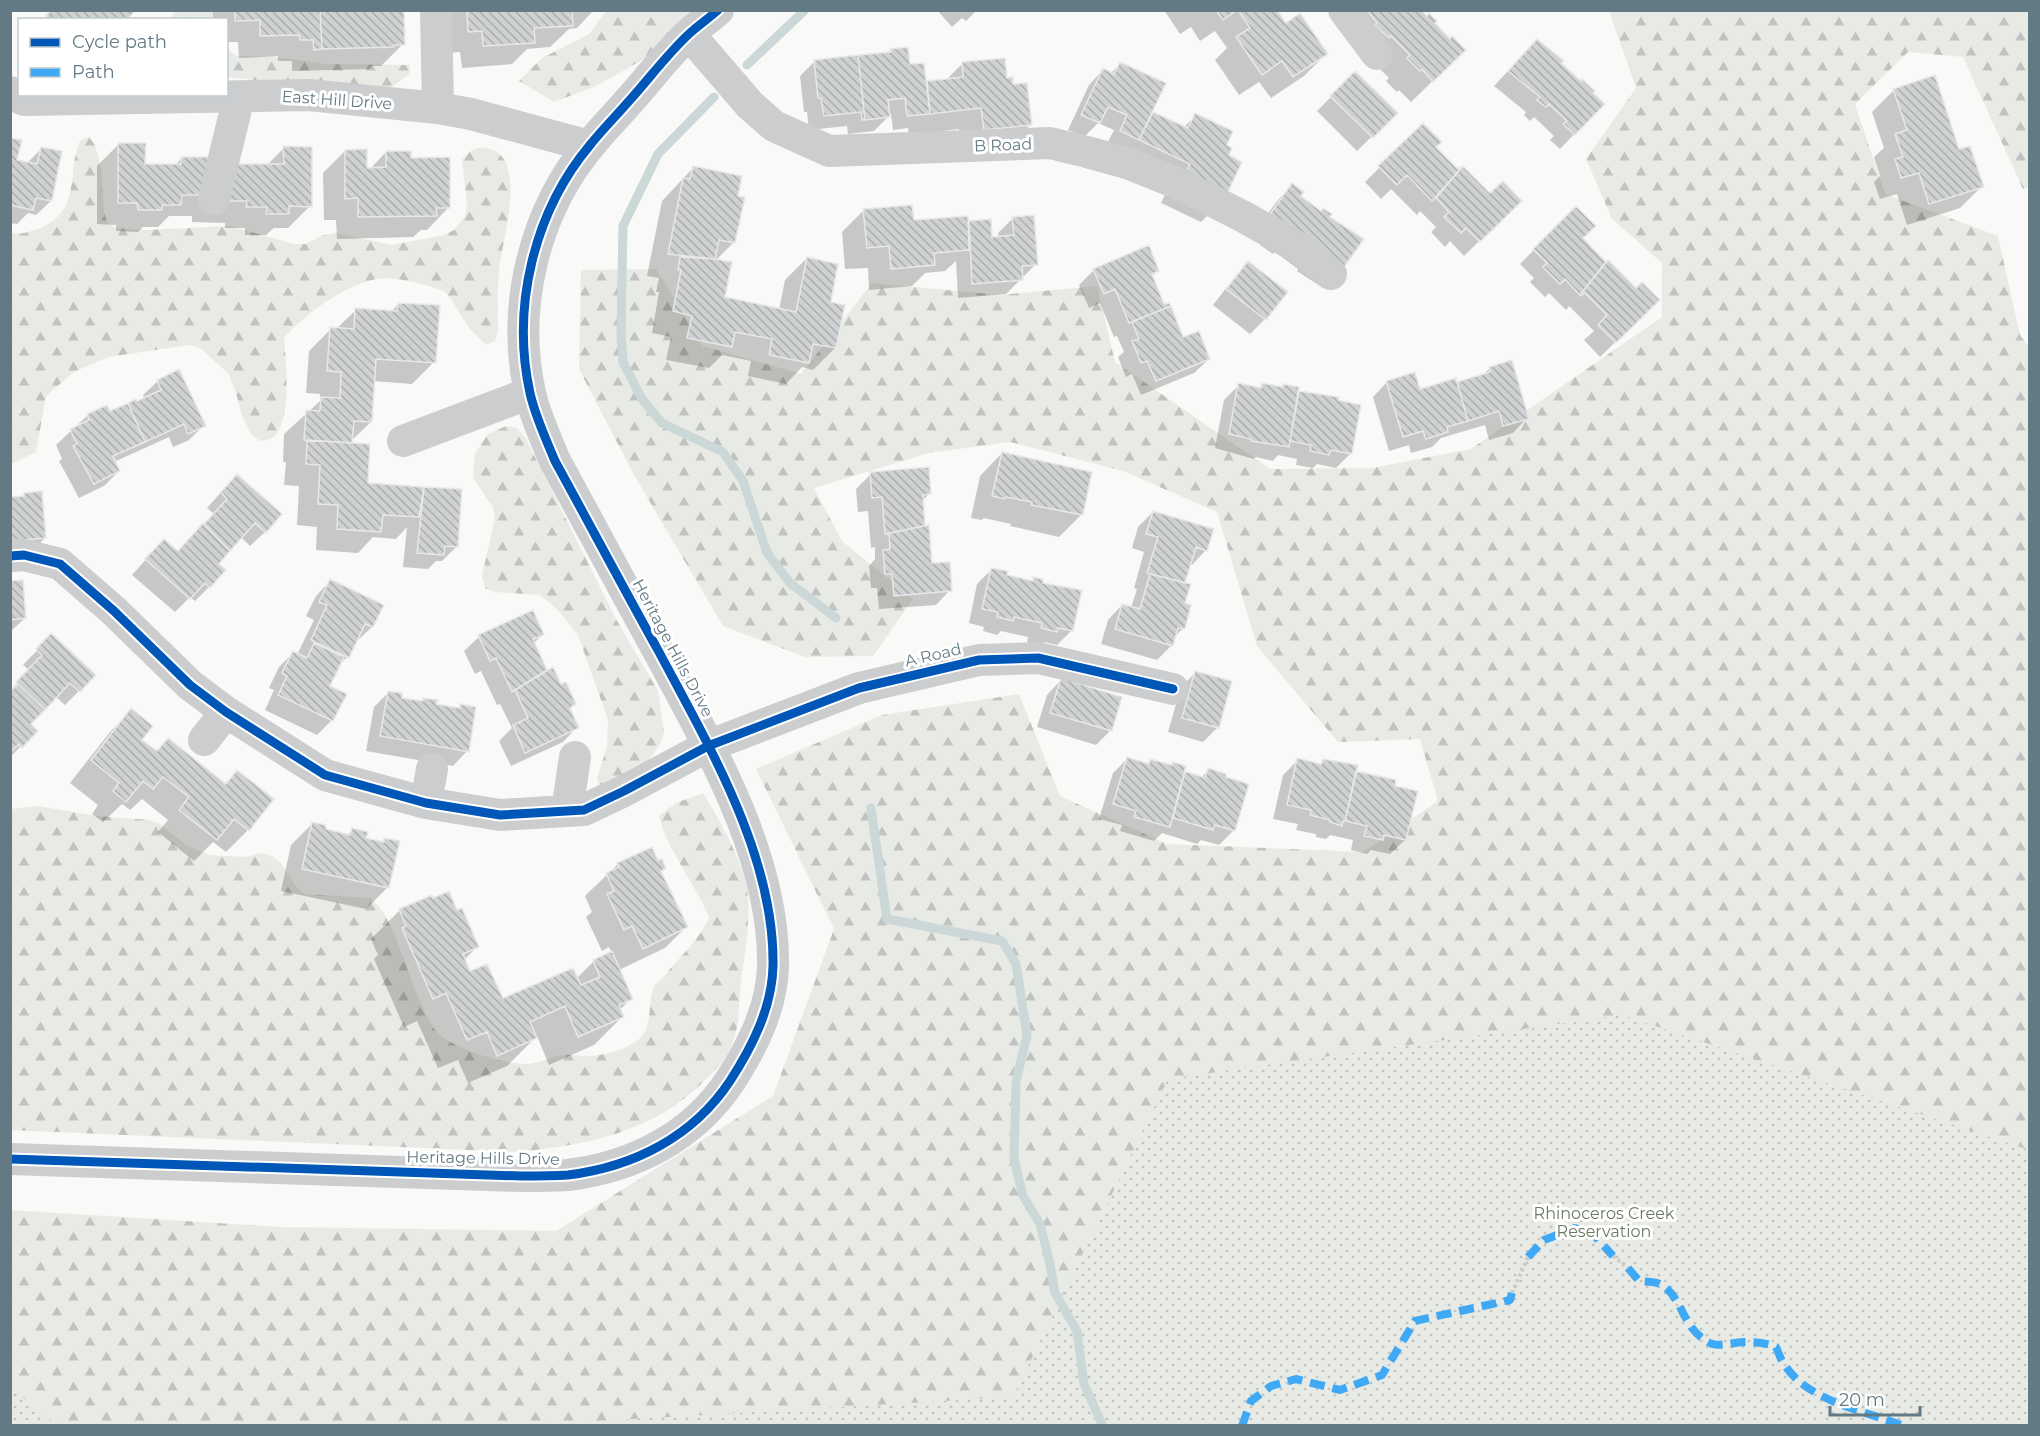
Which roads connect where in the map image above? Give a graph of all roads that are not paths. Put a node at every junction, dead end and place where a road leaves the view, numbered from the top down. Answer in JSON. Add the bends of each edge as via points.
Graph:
{"nodes":[{"id":1,"x":436,"y":10,"type":"edge"},
{"id":2,"x":718,"y":10,"type":"edge"},
{"id":3,"x":1344,"y":10,"type":"edge"},
{"id":4,"x":689,"y":34,"type":"junction"},
{"id":5,"x":1377,"y":54,"type":"dead end"},
{"id":6,"x":10,"y":93,"type":"edge"},
{"id":7,"x":239,"y":97,"type":"junction"},
{"id":8,"x":438,"y":108,"type":"junction"},
{"id":9,"x":589,"y":146,"type":"junction"},
{"id":10,"x":214,"y":199,"type":"dead end"},
{"id":11,"x":1331,"y":274,"type":"dead end"},
{"id":12,"x":530,"y":393,"type":"junction"},
{"id":13,"x":403,"y":441,"type":"dead end"},
{"id":14,"x":10,"y":556,"type":"edge"},
{"id":15,"x":1173,"y":689,"type":"dead end"},
{"id":16,"x":226,"y":712,"type":"junction"},
{"id":17,"x":204,"y":740,"type":"dead end"},
{"id":18,"x":708,"y":746,"type":"junction"},
{"id":19,"x":575,"y":757,"type":"dead end"},
{"id":20,"x":432,"y":769,"type":"dead end"},
{"id":21,"x":426,"y":803,"type":"junction"},
{"id":22,"x":567,"y":811,"type":"junction"},
{"id":23,"x":10,"y":1159,"type":"edge"}],
"edges":[{"from":1,"to":8,"type":"street"},
{"from":2,"to":4,"type":"street","name":"Heritage Hills Drive"},
{"from":3,"to":5,"type":"street"},
{"from":4,"to":9,"type":"street","name":"Heritage Hills Drive"},
{"from":4,"to":11,"type":"street","name":"B Road","via":[[750,105],[774,126],[829,151],[1050,143],[1127,163],[1179,184],[1299,248]]},
{"from":6,"to":7,"type":"street","name":"East Hill Drive","via":[[24,100]]},
{"from":7,"to":8,"type":"street","name":"East Hill Drive","via":[[309,95]]},
{"from":7,"to":10,"type":"street"},
{"from":8,"to":9,"type":"street","name":"East Hill Drive"},
{"from":9,"to":12,"type":"street","name":"Heritage Hills Drive","via":[[544,221],[531,263],[525,305]]},
{"from":12,"to":13,"type":"street"},
{"from":12,"to":18,"type":"street","name":"Heritage Hills Drive","via":[[555,461]]},
{"from":14,"to":16,"type":"street","name":"A Road","via":[[64,554],[114,611],[190,685]]},
{"from":15,"to":18,"type":"street","name":"A Road","via":[[1038,658],[979,660],[859,688]]},
{"from":16,"to":17,"type":"street"},
{"from":16,"to":21,"type":"street","name":"A Road","via":[[325,775]]},
{"from":18,"to":22,"type":"street","name":"A Road","via":[[584,810]]},
{"from":18,"to":23,"type":"street","name":"Heritage Hills Drive","via":[[760,870],[770,919],[773,967],[765,1014],[747,1055],[720,1097],[687,1129],[650,1152],[614,1166],[521,1176]]},
{"from":19,"to":22,"type":"street"},
{"from":20,"to":21,"type":"street"},
{"from":21,"to":22,"type":"street","name":"A Road","via":[[500,815]]}]}
